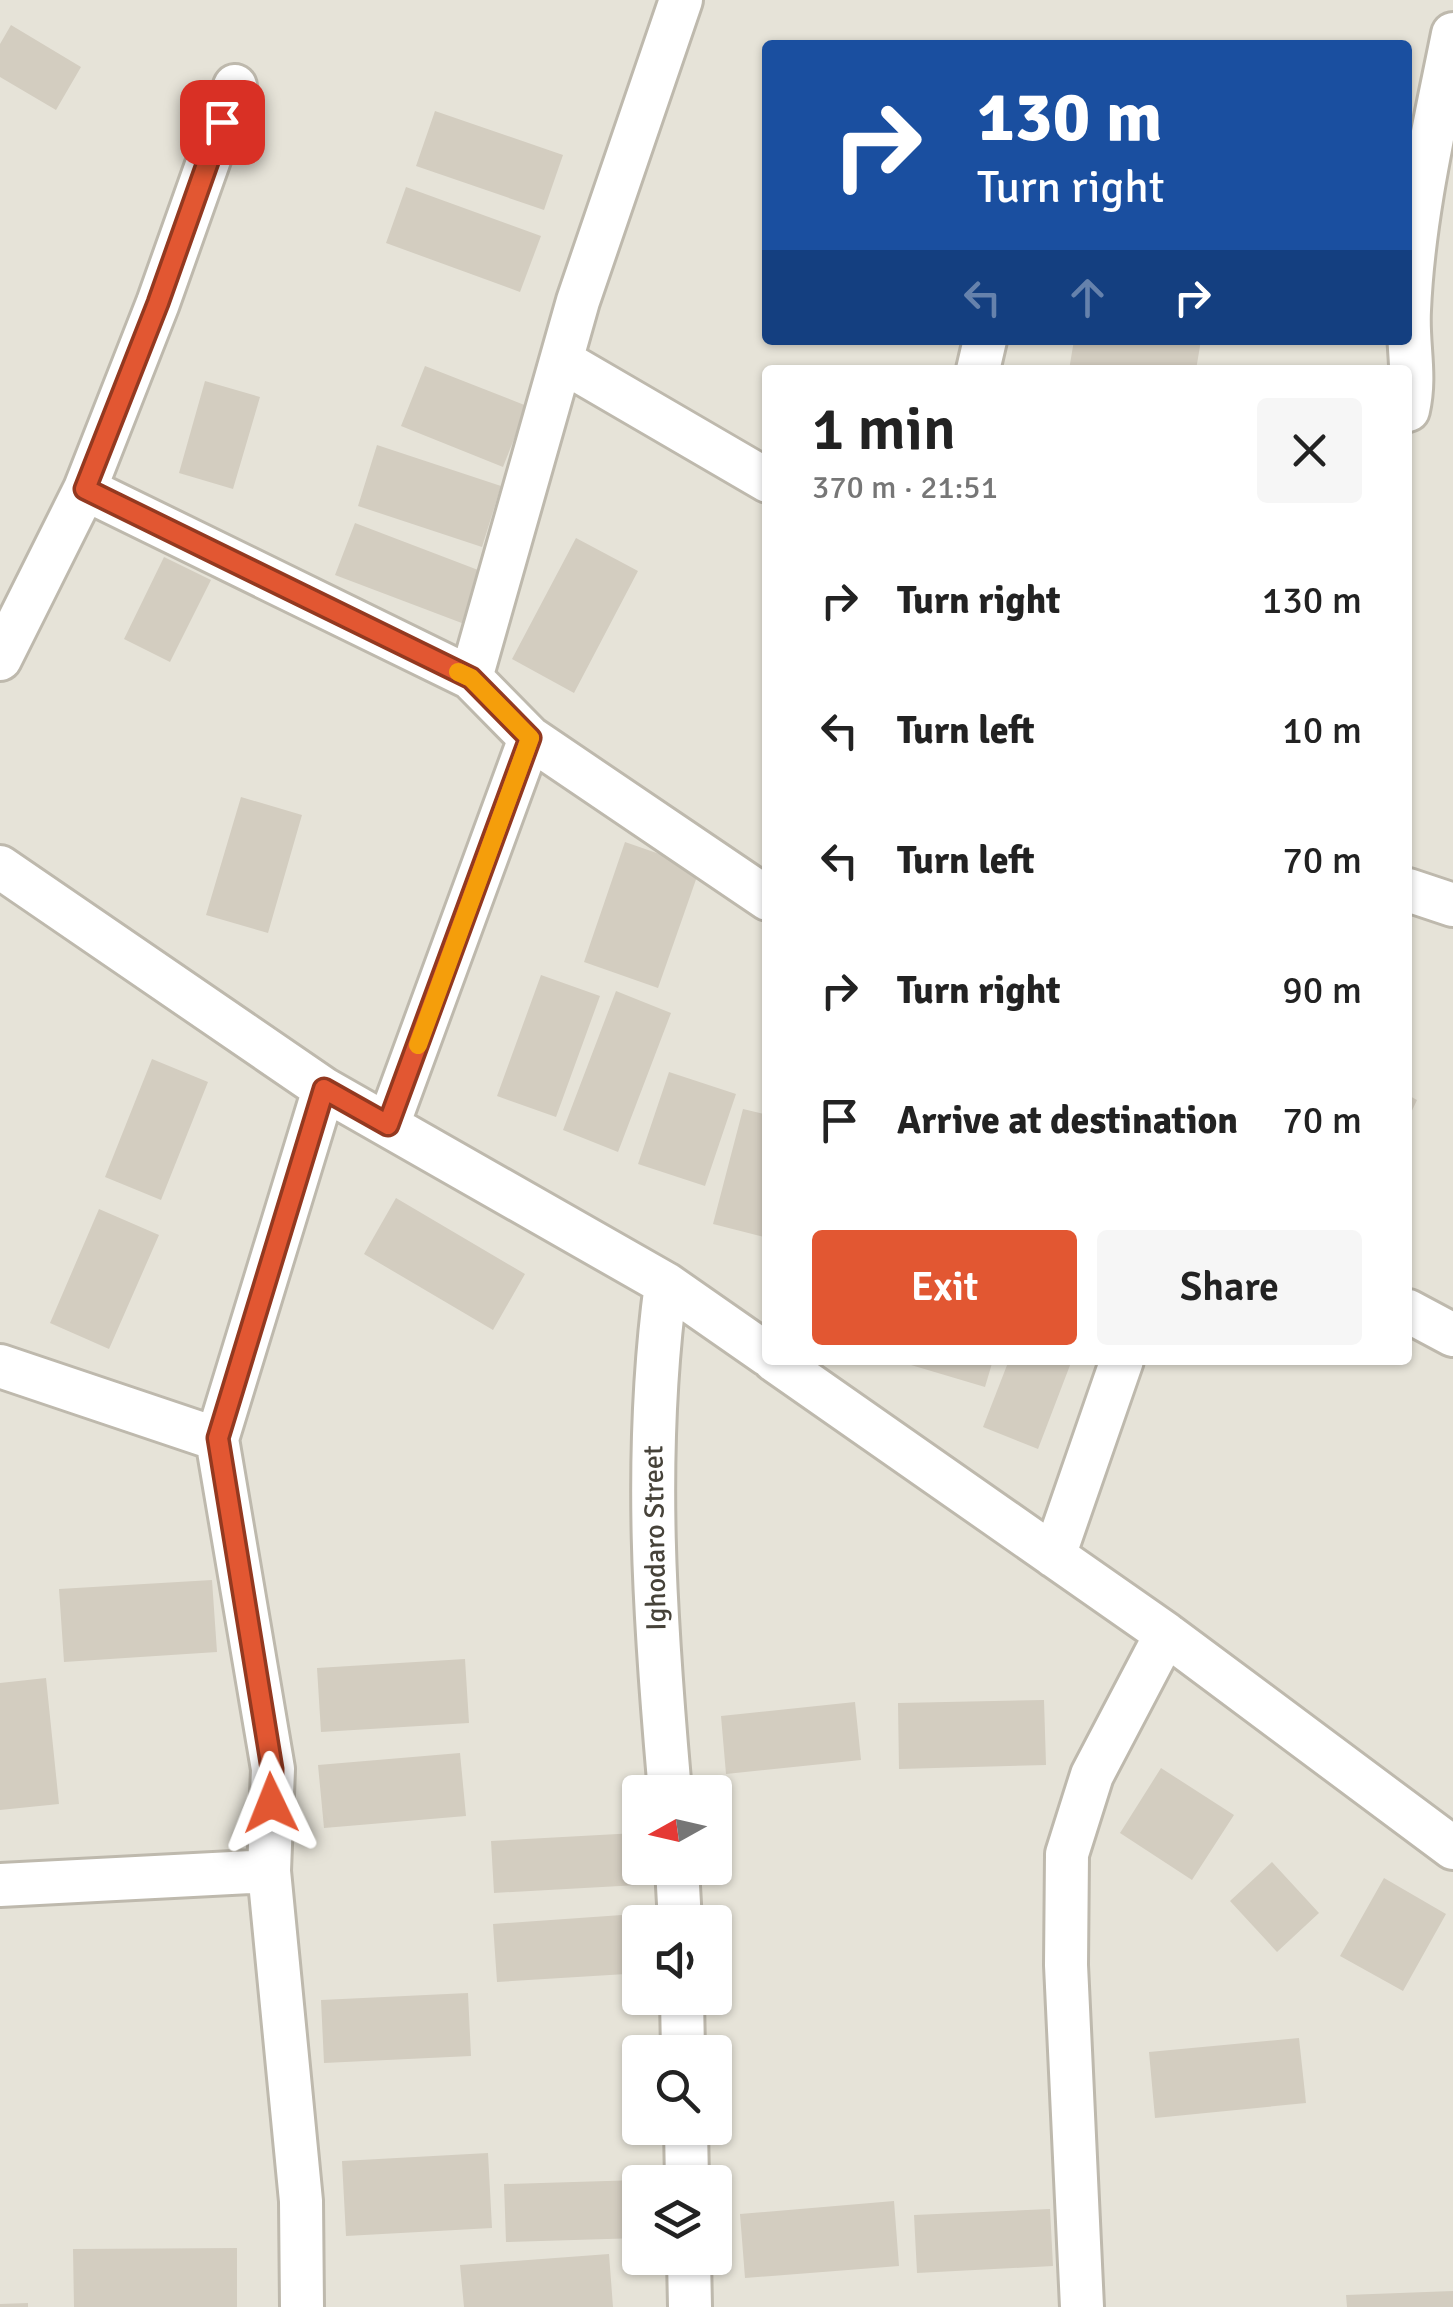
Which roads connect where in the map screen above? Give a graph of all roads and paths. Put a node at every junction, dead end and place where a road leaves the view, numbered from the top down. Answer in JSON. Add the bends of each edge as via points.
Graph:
{"nodes":[{"id":1,"x":680,"y":0,"type":"edge"},
{"id":2,"x":1453,"y":34,"type":"edge"},
{"id":3,"x":235,"y":86,"type":"dead end"},
{"id":4,"x":1418,"y":161,"type":"edge"},
{"id":5,"x":1412,"y":251,"type":"edge"},
{"id":6,"x":1411,"y":345,"type":"edge"},
{"id":7,"x":562,"y":361,"type":"junction"},
{"id":8,"x":1412,"y":393,"type":"edge"},
{"id":9,"x":762,"y":477,"type":"edge"},
{"id":10,"x":85,"y":489,"type":"junction"},
{"id":11,"x":0,"y":659,"type":"edge"},
{"id":12,"x":471,"y":678,"type":"junction"},
{"id":13,"x":530,"y":738,"type":"junction"},
{"id":14,"x":0,"y":867,"type":"edge"},
{"id":15,"x":1412,"y":891,"type":"edge"},
{"id":16,"x":762,"y":895,"type":"edge"},
{"id":17,"x":1453,"y":905,"type":"edge"},
{"id":18,"x":324,"y":1089,"type":"junction"},
{"id":19,"x":388,"y":1125,"type":"junction"},
{"id":20,"x":666,"y":1284,"type":"junction"},
{"id":21,"x":1412,"y":1313,"type":"edge"},
{"id":22,"x":1453,"y":1335,"type":"edge"},
{"id":23,"x":762,"y":1351,"type":"edge"},
{"id":24,"x":781,"y":1365,"type":"edge"},
{"id":25,"x":1120,"y":1365,"type":"edge"},
{"id":26,"x":0,"y":1366,"type":"edge"},
{"id":27,"x":218,"y":1438,"type":"junction"},
{"id":28,"x":1054,"y":1556,"type":"junction"},
{"id":29,"x":1166,"y":1634,"type":"junction"},
{"id":30,"x":668,"y":1775,"type":"edge"},
{"id":31,"x":1453,"y":1848,"type":"edge"},
{"id":32,"x":269,"y":1871,"type":"junction"},
{"id":33,"x":0,"y":1885,"type":"edge"},
{"id":34,"x":689,"y":2275,"type":"edge"},
{"id":35,"x":302,"y":2307,"type":"edge"},
{"id":36,"x":690,"y":2307,"type":"edge"},
{"id":37,"x":1082,"y":2307,"type":"edge"}],
"edges":[{"from":1,"to":7,"type":"street"},
{"from":2,"to":4,"type":"street"},
{"from":3,"to":10,"type":"street"},
{"from":4,"to":5,"type":"street"},
{"from":6,"to":8,"type":"street"},
{"from":7,"to":9,"type":"street"},
{"from":7,"to":12,"type":"street"},
{"from":10,"to":11,"type":"street"},
{"from":10,"to":12,"type":"street"},
{"from":12,"to":13,"type":"street"},
{"from":13,"to":16,"type":"street"},
{"from":13,"to":19,"type":"street"},
{"from":14,"to":18,"type":"street"},
{"from":15,"to":17,"type":"street"},
{"from":18,"to":19,"type":"street"},
{"from":18,"to":27,"type":"street"},
{"from":19,"to":20,"type":"street"},
{"from":20,"to":23,"type":"street"},
{"from":20,"to":30,"type":"street","name":"Ighodaro Street","via":[[653,1380],[654,1611]]},
{"from":21,"to":22,"type":"street"},
{"from":24,"to":28,"type":"street"},
{"from":25,"to":28,"type":"street"},
{"from":26,"to":27,"type":"street"},
{"from":27,"to":32,"type":"street","via":[[272,1769]]},
{"from":28,"to":29,"type":"street"},
{"from":29,"to":31,"type":"street"},
{"from":29,"to":37,"type":"street","via":[[1092,1775],[1068,1854],[1066,1964]]},
{"from":32,"to":33,"type":"street"},
{"from":32,"to":35,"type":"street","via":[[301,2202]]},
{"from":34,"to":36,"type":"street"}]}
